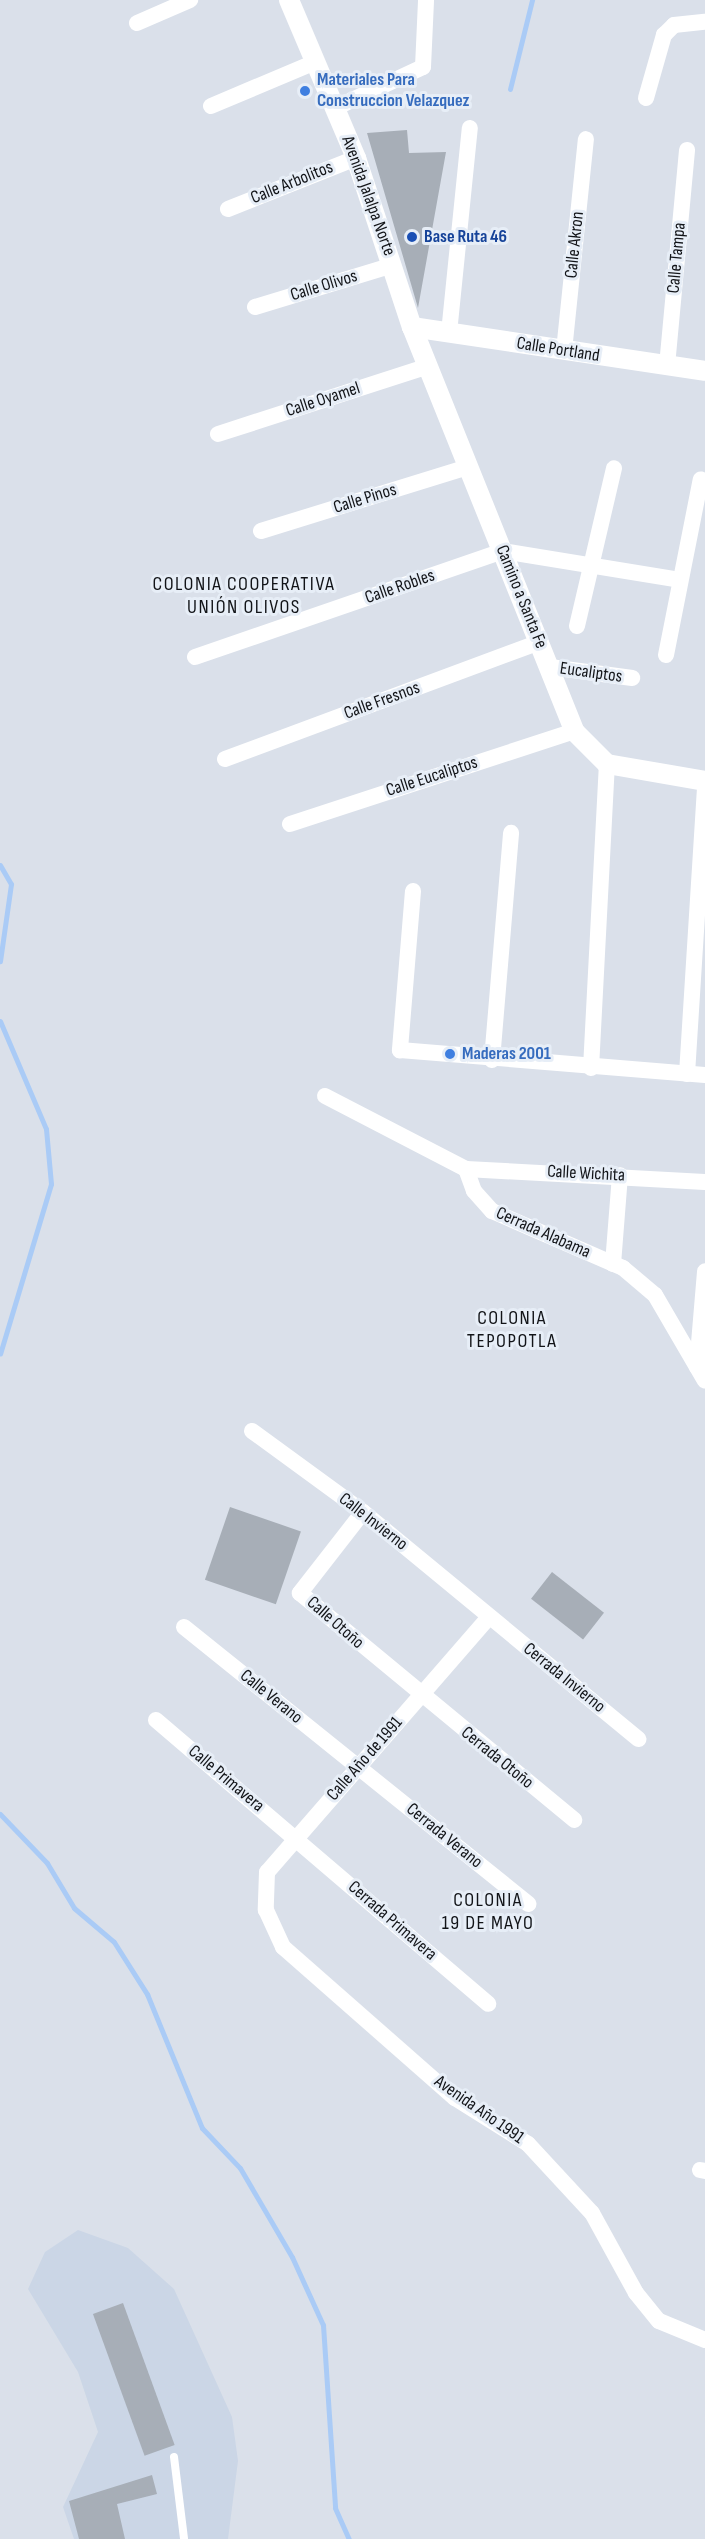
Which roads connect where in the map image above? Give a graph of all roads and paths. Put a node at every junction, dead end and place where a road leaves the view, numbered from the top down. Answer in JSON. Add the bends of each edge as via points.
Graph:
{"nodes":[{"id":1,"x":190,"y":0,"type":"edge"},
{"id":2,"x":426,"y":0,"type":"edge"},
{"id":3,"x":294,"y":2,"type":"edge"},
{"id":4,"x":137,"y":22,"type":"dead end"},
{"id":5,"x":705,"y":22,"type":"edge"},
{"id":6,"x":315,"y":62,"type":"junction"},
{"id":7,"x":646,"y":98,"type":"dead end"},
{"id":8,"x":211,"y":106,"type":"dead end"},
{"id":9,"x":335,"y":108,"type":"junction"},
{"id":10,"x":470,"y":128,"type":"dead end"},
{"id":11,"x":586,"y":140,"type":"dead end"},
{"id":12,"x":687,"y":150,"type":"dead end"},
{"id":13,"x":356,"y":158,"type":"junction"},
{"id":14,"x":228,"y":209,"type":"dead end"},
{"id":15,"x":393,"y":265,"type":"junction"},
{"id":16,"x":255,"y":307,"type":"dead end"},
{"id":17,"x":412,"y":327,"type":"junction"},
{"id":18,"x":449,"y":333,"type":"junction"},
{"id":19,"x":564,"y":351,"type":"junction"},
{"id":20,"x":428,"y":366,"type":"junction"},
{"id":21,"x":667,"y":366,"type":"junction"},
{"id":22,"x":705,"y":371,"type":"edge"},
{"id":23,"x":218,"y":434,"type":"dead end"},
{"id":24,"x":468,"y":467,"type":"junction"},
{"id":25,"x":614,"y":468,"type":"dead end"},
{"id":26,"x":701,"y":479,"type":"dead end"},
{"id":27,"x":261,"y":531,"type":"dead end"},
{"id":28,"x":502,"y":551,"type":"junction"},
{"id":29,"x":591,"y":563,"type":"junction"},
{"id":30,"x":680,"y":580,"type":"junction"},
{"id":31,"x":577,"y":626,"type":"dead end"},
{"id":32,"x":540,"y":642,"type":"junction"},
{"id":33,"x":666,"y":655,"type":"dead end"},
{"id":34,"x":195,"y":657,"type":"dead end"},
{"id":35,"x":550,"y":667,"type":"junction"},
{"id":36,"x":632,"y":678,"type":"dead end"},
{"id":37,"x":574,"y":731,"type":"junction"},
{"id":38,"x":225,"y":759,"type":"dead end"},
{"id":39,"x":607,"y":764,"type":"junction"},
{"id":40,"x":705,"y":783,"type":"edge"},
{"id":41,"x":290,"y":824,"type":"dead end"},
{"id":42,"x":511,"y":833,"type":"dead end"},
{"id":43,"x":413,"y":891,"type":"dead end"},
{"id":44,"x":492,"y":1060,"type":"junction"},
{"id":45,"x":591,"y":1068,"type":"junction"},
{"id":46,"x":687,"y":1074,"type":"junction"},
{"id":47,"x":705,"y":1075,"type":"edge"},
{"id":48,"x":325,"y":1096,"type":"dead end"},
{"id":49,"x":466,"y":1169,"type":"junction"},
{"id":50,"x":620,"y":1175,"type":"junction"},
{"id":51,"x":705,"y":1182,"type":"edge"},
{"id":52,"x":613,"y":1264,"type":"junction"},
{"id":53,"x":705,"y":1271,"type":"edge"},
{"id":54,"x":701,"y":1374,"type":"edge"},
{"id":55,"x":252,"y":1431,"type":"dead end"},
{"id":56,"x":363,"y":1512,"type":"junction"},
{"id":57,"x":489,"y":1617,"type":"junction"},
{"id":58,"x":184,"y":1627,"type":"dead end"},
{"id":59,"x":420,"y":1696,"type":"junction"},
{"id":60,"x":156,"y":1720,"type":"dead end"},
{"id":61,"x":638,"y":1739,"type":"dead end"},
{"id":62,"x":358,"y":1767,"type":"junction"},
{"id":63,"x":574,"y":1820,"type":"dead end"},
{"id":64,"x":297,"y":1838,"type":"junction"},
{"id":65,"x":529,"y":1904,"type":"dead end"},
{"id":66,"x":266,"y":1911,"type":"joint"},
{"id":67,"x":488,"y":2004,"type":"dead end"},
{"id":68,"x":705,"y":2340,"type":"edge"},
{"id":69,"x":174,"y":2457,"type":"dead end"},
{"id":70,"x":184,"y":2539,"type":"edge"}],
"edges":[{"from":1,"to":4,"type":"street"},
{"from":2,"to":9,"type":"street","via":[[423,67]]},
{"from":3,"to":6,"type":"street","name":"Avenida Jalalpa Norte"},
{"from":5,"to":7,"type":"street","via":[[674,25],[664,35]]},
{"from":6,"to":8,"type":"street"},
{"from":6,"to":9,"type":"street","name":"Avenida Jalalpa Norte"},
{"from":9,"to":13,"type":"street","name":"Avenida Jalalpa Norte"},
{"from":10,"to":18,"type":"street"},
{"from":11,"to":19,"type":"street","name":"Calle Akron"},
{"from":12,"to":21,"type":"street","name":"Calle Tampa"},
{"from":13,"to":14,"type":"street","name":"Calle Arbolitos"},
{"from":13,"to":15,"type":"street","name":"Avenida Jalalpa Norte"},
{"from":15,"to":16,"type":"street","name":"Calle Olivos"},
{"from":15,"to":17,"type":"street","name":"Avenida Jalalpa Norte"},
{"from":17,"to":18,"type":"street","name":"Calle Portland"},
{"from":17,"to":20,"type":"street","name":"Camino a Santa Fe"},
{"from":18,"to":19,"type":"street","name":"Calle Portland"},
{"from":19,"to":21,"type":"street","name":"Calle Portland"},
{"from":20,"to":23,"type":"street","name":"Calle Oyamel"},
{"from":20,"to":24,"type":"street","name":"Camino a Santa Fe"},
{"from":21,"to":22,"type":"street","name":"Calle Portland"},
{"from":24,"to":27,"type":"street","name":"Calle Pinos"},
{"from":24,"to":28,"type":"street","name":"Camino a Santa Fe"},
{"from":25,"to":29,"type":"street"},
{"from":26,"to":30,"type":"street"},
{"from":28,"to":29,"type":"street"},
{"from":28,"to":32,"type":"street","name":"Camino a Santa Fe"},
{"from":28,"to":34,"type":"street","name":"Calle Robles"},
{"from":29,"to":30,"type":"street"},
{"from":29,"to":31,"type":"street"},
{"from":30,"to":33,"type":"street"},
{"from":32,"to":35,"type":"street","name":"Camino a Santa Fe"},
{"from":32,"to":38,"type":"street","name":"Calle Fresnos"},
{"from":35,"to":36,"type":"street","name":"Eucaliptos"},
{"from":35,"to":37,"type":"street","name":"Camino a Santa Fe"},
{"from":37,"to":39,"type":"street","name":"Camino a Santa Fe"},
{"from":37,"to":41,"type":"street","name":"Calle Eucaliptos"},
{"from":39,"to":40,"type":"street"},
{"from":39,"to":45,"type":"street"},
{"from":40,"to":46,"type":"street"},
{"from":42,"to":44,"type":"street"},
{"from":43,"to":44,"type":"street","via":[[400,1050]]},
{"from":44,"to":45,"type":"street"},
{"from":45,"to":46,"type":"street"},
{"from":46,"to":47,"type":"street"},
{"from":48,"to":49,"type":"street"},
{"from":49,"to":50,"type":"street","name":"Calle Wichita"},
{"from":49,"to":52,"type":"street","name":"Cerrada Alabama","via":[[474,1191],[492,1211]]},
{"from":50,"to":51,"type":"street","name":"Calle Wichita"},
{"from":50,"to":52,"type":"street"},
{"from":52,"to":54,"type":"street","name":"Cerrada Alabama","via":[[655,1295]]},
{"from":53,"to":54,"type":"street"},
{"from":55,"to":56,"type":"street","name":"Calle Invierno"},
{"from":56,"to":57,"type":"street","name":"Calle Invierno"},
{"from":56,"to":59,"type":"street","name":"Calle Otoño","via":[[300,1593]]},
{"from":57,"to":59,"type":"street","name":"Calle Año de 1991"},
{"from":57,"to":61,"type":"street","name":"Cerrada Invierno"},
{"from":58,"to":62,"type":"street","name":"Calle Verano"},
{"from":59,"to":62,"type":"street","name":"Calle Año de 1991"},
{"from":59,"to":63,"type":"street","name":"Cerrada Otoño"},
{"from":60,"to":64,"type":"street","name":"Calle Primavera"},
{"from":62,"to":64,"type":"street","name":"Calle Año de 1991"},
{"from":62,"to":65,"type":"street","name":"Cerrada Verano"},
{"from":64,"to":66,"type":"street","name":"Calle Año de 1991","via":[[267,1872]]},
{"from":64,"to":67,"type":"street","name":"Cerrada Primavera"},
{"from":66,"to":68,"type":"street","name":"Avenida Año 1991","via":[[283,1947],[455,2098],[528,2144],[592,2213],[636,2293],[659,2321]]},
{"from":69,"to":70,"type":"lane"}]}
